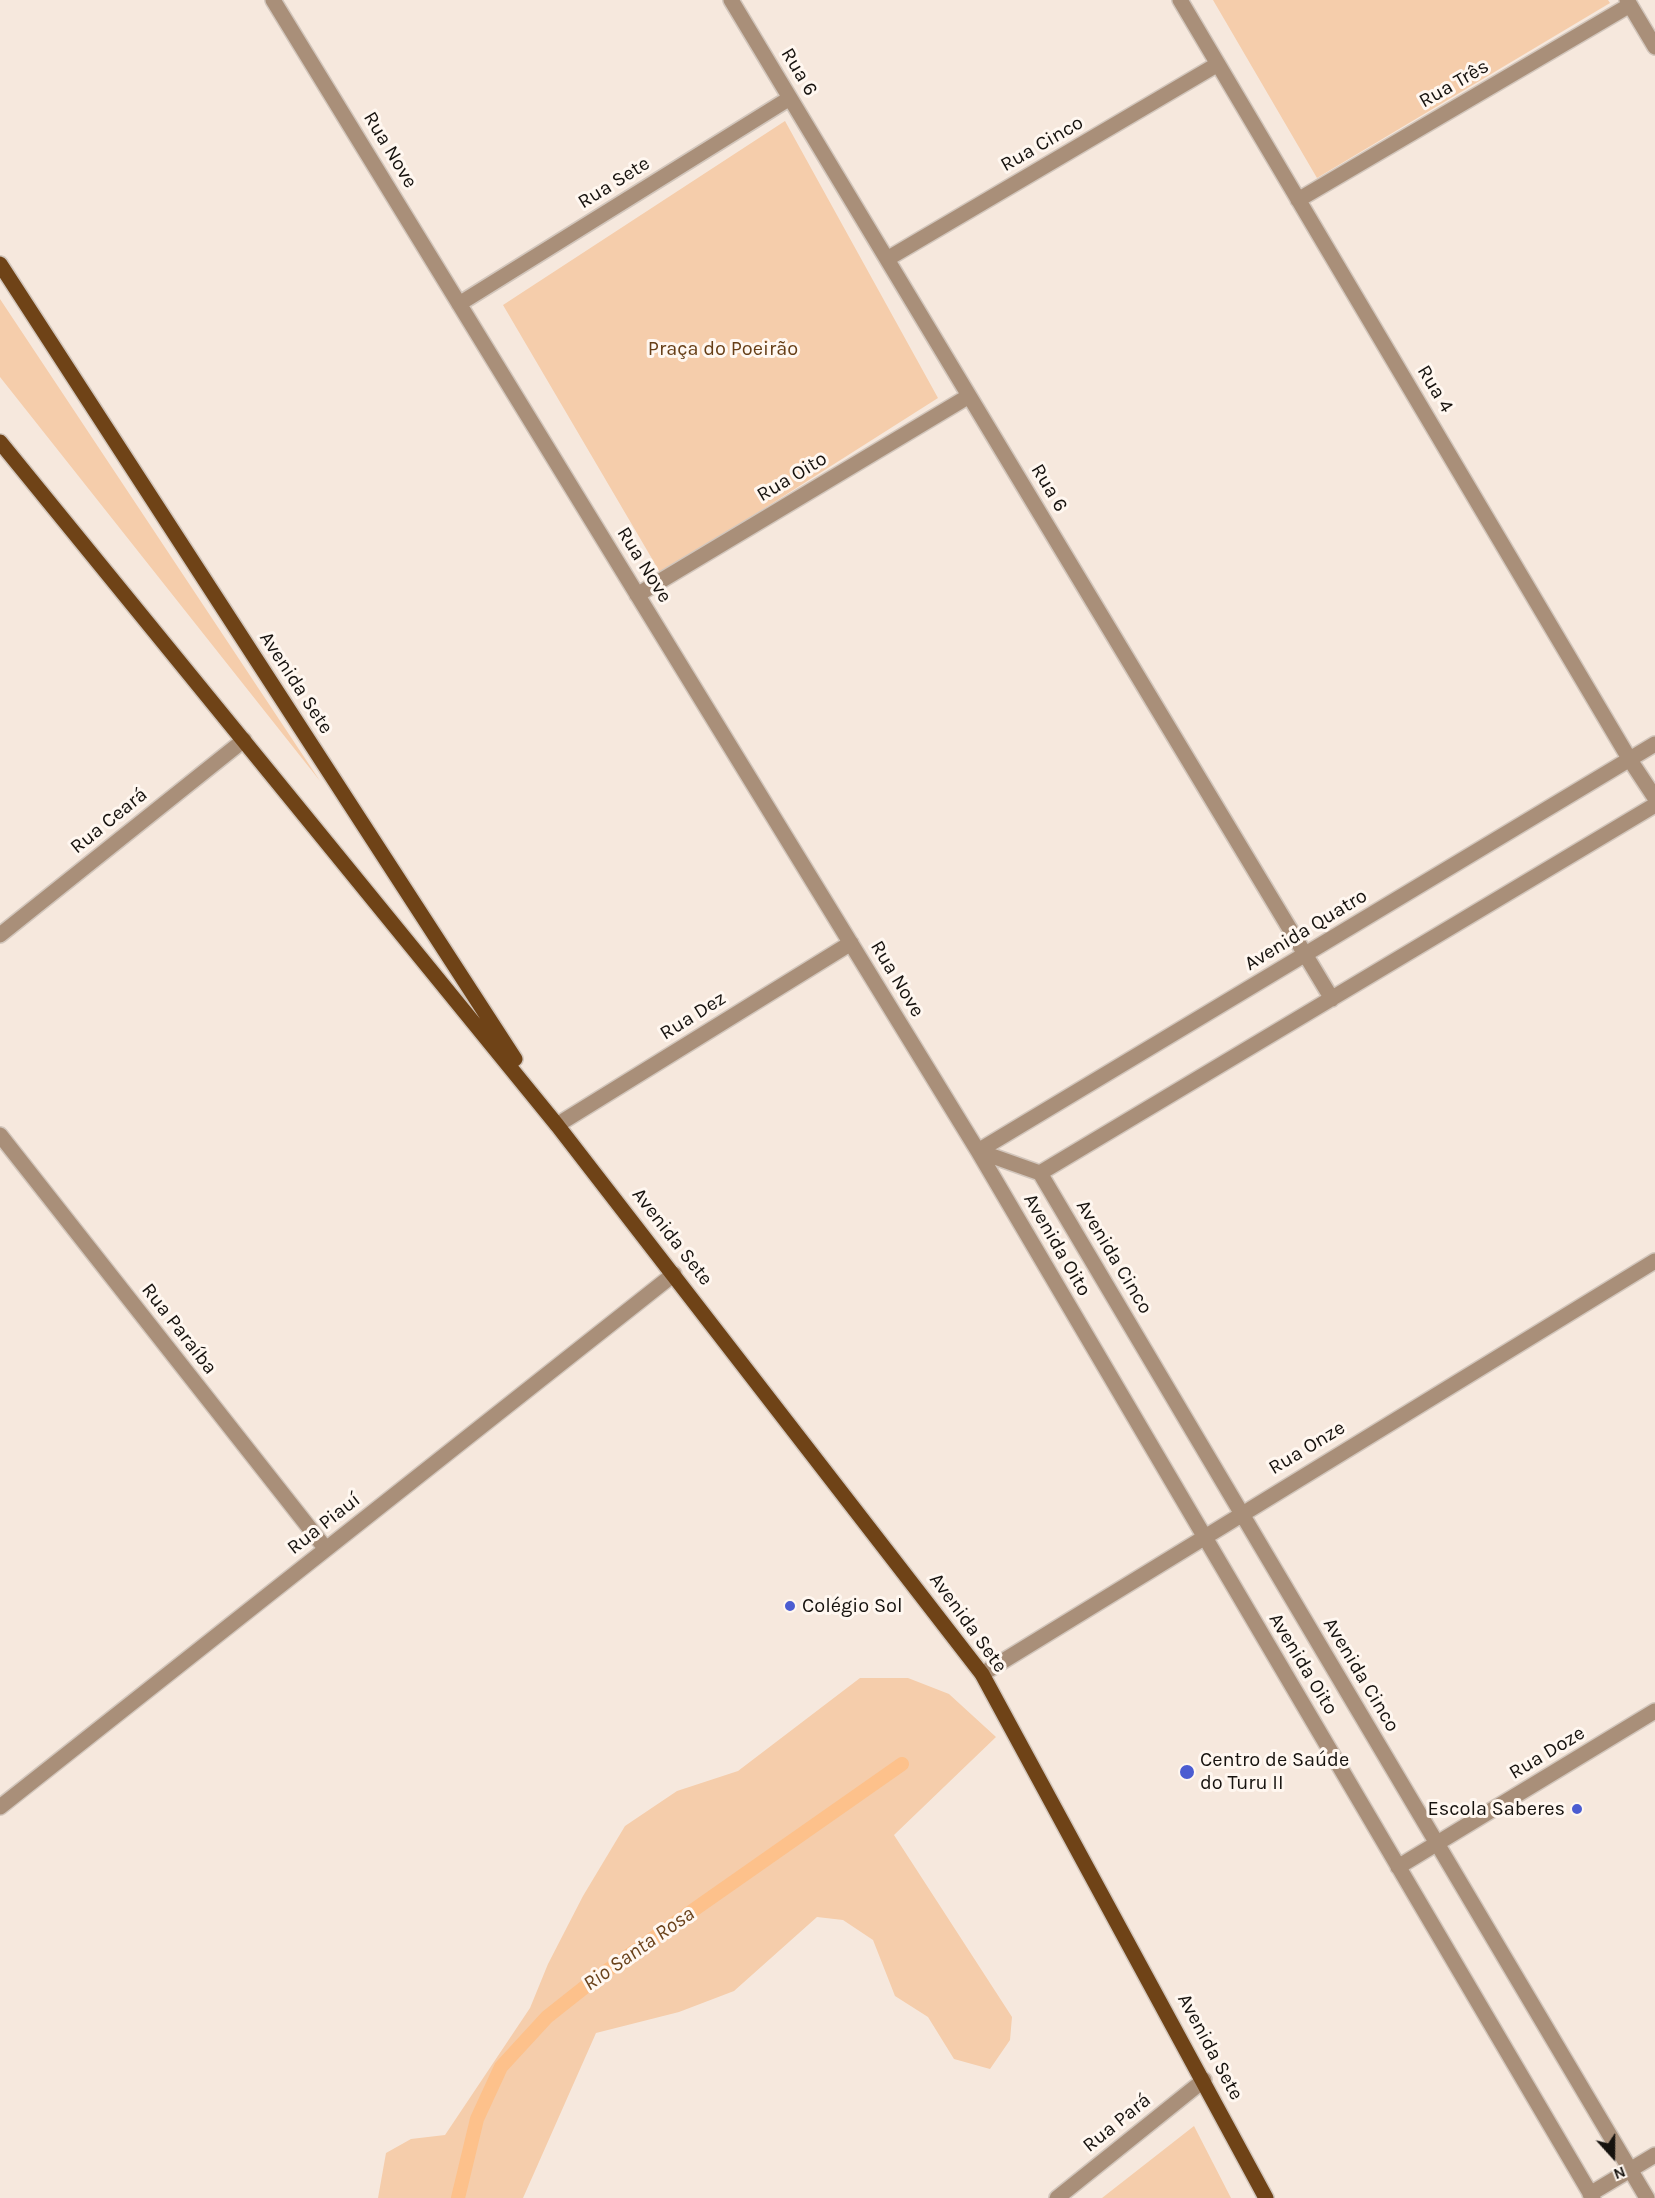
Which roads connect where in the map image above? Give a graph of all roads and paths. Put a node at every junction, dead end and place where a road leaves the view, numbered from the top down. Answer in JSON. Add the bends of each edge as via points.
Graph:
{"nodes":[{"id":1,"x":273,"y":0,"type":"edge"},
{"id":2,"x":731,"y":0,"type":"edge"},
{"id":3,"x":1180,"y":0,"type":"edge"},
{"id":4,"x":1629,"y":2,"type":"edge"},
{"id":5,"x":1655,"y":47,"type":"edge"},
{"id":6,"x":1218,"y":64,"type":"junction"},
{"id":7,"x":790,"y":98,"type":"junction"},
{"id":8,"x":1298,"y":200,"type":"junction"},
{"id":9,"x":887,"y":259,"type":"junction"},
{"id":10,"x":0,"y":264,"type":"edge"},
{"id":11,"x":459,"y":304,"type":"junction"},
{"id":12,"x":969,"y":396,"type":"junction"},
{"id":13,"x":0,"y":442,"type":"edge"},
{"id":14,"x":637,"y":595,"type":"junction"},
{"id":15,"x":244,"y":740,"type":"junction"},
{"id":16,"x":1655,"y":744,"type":"edge"},
{"id":17,"x":1629,"y":760,"type":"junction"},
{"id":18,"x":1655,"y":798,"type":"edge"},
{"id":19,"x":1655,"y":805,"type":"edge"},
{"id":20,"x":0,"y":934,"type":"edge"},
{"id":21,"x":851,"y":944,"type":"junction"},
{"id":22,"x":1305,"y":955,"type":"junction"},
{"id":23,"x":1332,"y":999,"type":"junction"},
{"id":24,"x":557,"y":1125,"type":"junction"},
{"id":25,"x":0,"y":1135,"type":"edge"},
{"id":26,"x":978,"y":1151,"type":"junction"},
{"id":27,"x":1040,"y":1173,"type":"junction"},
{"id":28,"x":1655,"y":1261,"type":"edge"},
{"id":29,"x":674,"y":1274,"type":"junction"},
{"id":30,"x":1241,"y":1513,"type":"junction"},
{"id":31,"x":1203,"y":1537,"type":"junction"},
{"id":32,"x":326,"y":1549,"type":"junction"},
{"id":33,"x":982,"y":1674,"type":"junction"},
{"id":34,"x":1655,"y":1711,"type":"edge"},
{"id":35,"x":0,"y":1807,"type":"edge"},
{"id":36,"x":1437,"y":1844,"type":"junction"},
{"id":37,"x":1398,"y":1867,"type":"junction"},
{"id":38,"x":1204,"y":2080,"type":"junction"},
{"id":39,"x":1655,"y":2155,"type":"edge"},
{"id":40,"x":1630,"y":2170,"type":"junction"},
{"id":41,"x":1592,"y":2196,"type":"edge"},
{"id":42,"x":1057,"y":2198,"type":"edge"},
{"id":43,"x":1266,"y":2198,"type":"edge"},
{"id":44,"x":1647,"y":2198,"type":"edge"}],
"edges":[{"from":1,"to":11,"type":"street","name":"Rua Nove"},
{"from":2,"to":7,"type":"street","name":"Rua 6"},
{"from":3,"to":6,"type":"street","name":"Rua 4"},
{"from":4,"to":5,"type":"street"},
{"from":4,"to":8,"type":"street","name":"Rua Três"},
{"from":6,"to":8,"type":"street","name":"Rua 4"},
{"from":6,"to":9,"type":"street","name":"Rua Cinco"},
{"from":7,"to":9,"type":"street","name":"Rua 6"},
{"from":7,"to":11,"type":"street","name":"Rua Sete"},
{"from":8,"to":17,"type":"street","name":"Rua 4"},
{"from":9,"to":12,"type":"street","name":"Rua 6"},
{"from":10,"to":24,"type":"main road","name":"Avenida Sete"},
{"from":11,"to":14,"type":"street","name":"Rua Nove"},
{"from":12,"to":14,"type":"street","name":"Rua Oito"},
{"from":12,"to":22,"type":"street","name":"Rua 6"},
{"from":13,"to":15,"type":"main road","name":"Avenida Sete"},
{"from":14,"to":21,"type":"street","name":"Rua Nove"},
{"from":15,"to":20,"type":"street","name":"Rua Ceará"},
{"from":15,"to":24,"type":"main road","name":"Avenida Sete"},
{"from":16,"to":17,"type":"street","name":"Avenida Quatro"},
{"from":17,"to":18,"type":"street","name":"Rua 4"},
{"from":17,"to":22,"type":"street","name":"Avenida Quatro"},
{"from":19,"to":23,"type":"street"},
{"from":21,"to":24,"type":"street","name":"Rua Dez"},
{"from":21,"to":26,"type":"street","name":"Rua Nove"},
{"from":22,"to":23,"type":"street","name":"Rua 6"},
{"from":22,"to":26,"type":"street","name":"Avenida Quatro"},
{"from":23,"to":27,"type":"street"},
{"from":24,"to":29,"type":"main road","name":"Avenida Sete"},
{"from":25,"to":32,"type":"street","name":"Rua Paraíba"},
{"from":26,"to":27,"type":"street"},
{"from":26,"to":31,"type":"street","name":"Avenida Oito"},
{"from":27,"to":30,"type":"street","name":"Avenida Cinco"},
{"from":28,"to":30,"type":"street","name":"Rua Onze"},
{"from":29,"to":32,"type":"street","name":"Rua Piauí"},
{"from":29,"to":33,"type":"main road","name":"Avenida Sete"},
{"from":30,"to":31,"type":"street","name":"Rua Onze"},
{"from":30,"to":36,"type":"street","name":"Avenida Cinco"},
{"from":31,"to":33,"type":"street","name":"Rua Onze"},
{"from":31,"to":37,"type":"street","name":"Avenida Oito"},
{"from":32,"to":35,"type":"street","name":"Rua Piauí"},
{"from":33,"to":38,"type":"main road","name":"Avenida Sete"},
{"from":34,"to":36,"type":"street","name":"Rua Doze"},
{"from":36,"to":37,"type":"street","name":"Rua Doze"},
{"from":36,"to":40,"type":"street","name":"Avenida Cinco"},
{"from":37,"to":41,"type":"street","name":"Avenida Oito"},
{"from":38,"to":42,"type":"street","name":"Rua Pará"},
{"from":38,"to":43,"type":"main road","name":"Avenida Sete"},
{"from":39,"to":40,"type":"street"},
{"from":40,"to":41,"type":"street"},
{"from":40,"to":44,"type":"street","name":"Avenida Cinco"}]}
